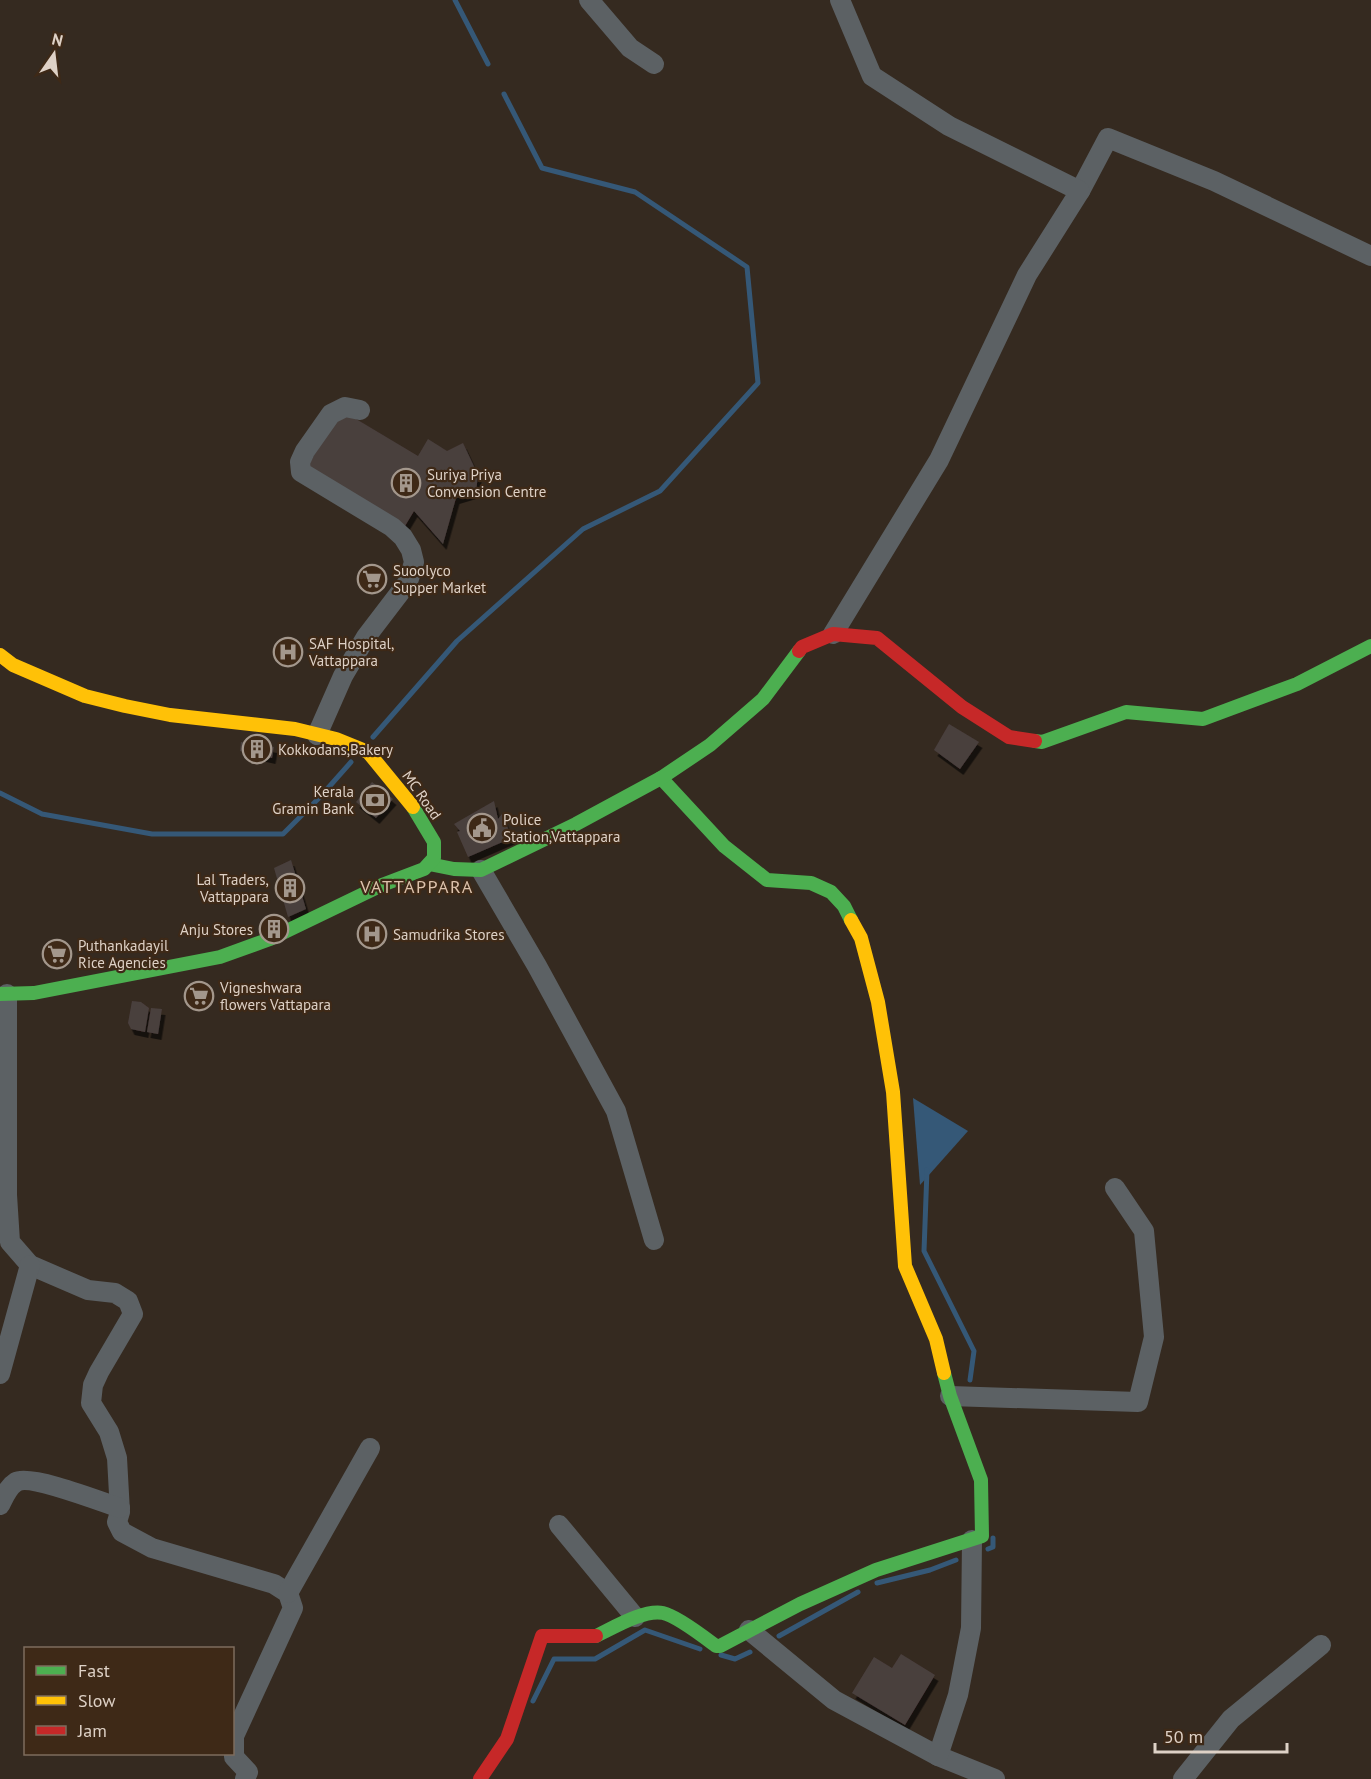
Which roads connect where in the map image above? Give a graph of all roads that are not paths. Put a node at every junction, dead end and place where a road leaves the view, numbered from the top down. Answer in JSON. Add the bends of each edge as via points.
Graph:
{"nodes":[{"id":1,"x":589,"y":0,"type":"edge"},
{"id":2,"x":840,"y":0,"type":"edge"},
{"id":3,"x":654,"y":63,"type":"dead end"},
{"id":4,"x":1080,"y":190,"type":"junction"},
{"id":5,"x":1371,"y":256,"type":"edge"},
{"id":6,"x":360,"y":410,"type":"dead end"},
{"id":7,"x":833,"y":634,"type":"junction"},
{"id":8,"x":1371,"y":646,"type":"edge"},
{"id":9,"x":0,"y":655,"type":"edge"},
{"id":10,"x":317,"y":735,"type":"junction"},
{"id":11,"x":661,"y":778,"type":"junction"},
{"id":12,"x":429,"y":864,"type":"junction"},
{"id":13,"x":481,"y":870,"type":"junction"},
{"id":14,"x":3,"y":994,"type":"edge"},
{"id":15,"x":1115,"y":1188,"type":"dead end"},
{"id":16,"x":654,"y":1240,"type":"dead end"},
{"id":17,"x":30,"y":1265,"type":"junction"},
{"id":18,"x":0,"y":1374,"type":"edge"},
{"id":19,"x":950,"y":1396,"type":"junction"},
{"id":20,"x":370,"y":1448,"type":"dead end"},
{"id":21,"x":0,"y":1505,"type":"edge"},
{"id":22,"x":120,"y":1508,"type":"junction"},
{"id":23,"x":559,"y":1525,"type":"dead end"},
{"id":24,"x":972,"y":1540,"type":"junction"},
{"id":25,"x":288,"y":1593,"type":"junction"},
{"id":26,"x":635,"y":1617,"type":"junction"},
{"id":27,"x":749,"y":1630,"type":"junction"},
{"id":28,"x":1321,"y":1645,"type":"dead end"},
{"id":29,"x":938,"y":1756,"type":"junction"},
{"id":30,"x":245,"y":1779,"type":"edge"},
{"id":31,"x":480,"y":1779,"type":"edge"},
{"id":32,"x":995,"y":1779,"type":"edge"},
{"id":33,"x":1183,"y":1779,"type":"edge"}],
"edges":[{"from":1,"to":3,"type":"street","via":[[630,48]]},
{"from":2,"to":4,"type":"street","via":[[872,76],[949,126]]},
{"from":4,"to":5,"type":"street","via":[[1108,138],[1214,181]]},
{"from":4,"to":7,"type":"street","via":[[1027,275],[939,460]]},
{"from":6,"to":10,"type":"street","via":[[345,407],[331,414],[305,451],[301,472],[392,527],[403,537],[414,562],[408,582],[366,637],[344,676]]},
{"from":7,"to":8,"type":"main road","via":[[877,638],[962,708],[1009,737],[1042,742],[1126,712],[1203,719],[1297,684]]},
{"from":7,"to":11,"type":"main road","via":[[802,647],[764,699],[710,745]]},
{"from":9,"to":10,"type":"main road","name":"MC Road","via":[[85,696],[170,715]]},
{"from":10,"to":12,"type":"main road","name":"MC Road","via":[[368,752],[416,810],[434,842],[434,858]]},
{"from":11,"to":13,"type":"main road"},
{"from":11,"to":19,"type":"main road","via":[[724,846],[766,880],[811,883],[831,892],[844,906],[861,938],[878,1002],[893,1092],[905,1266],[936,1339]]},
{"from":12,"to":13,"type":"main road"},
{"from":12,"to":14,"type":"main road","via":[[270,939],[220,957],[34,993]]},
{"from":13,"to":16,"type":"street","via":[[616,1111]]},
{"from":14,"to":17,"type":"street","via":[[10,1242]]},
{"from":15,"to":19,"type":"street","via":[[1144,1230],[1154,1337],[1138,1402]]},
{"from":17,"to":18,"type":"street"},
{"from":17,"to":22,"type":"street","via":[[88,1290],[115,1293],[128,1301],[133,1314],[99,1372],[91,1403],[109,1432],[117,1458]]},
{"from":19,"to":24,"type":"main road","via":[[981,1480],[982,1536]]},
{"from":20,"to":25,"type":"street"},
{"from":21,"to":22,"type":"street","via":[[10,1487],[25,1480],[56,1486]]},
{"from":22,"to":25,"type":"street","via":[[117,1522],[122,1532],[152,1548],[255,1577]]},
{"from":23,"to":26,"type":"street"},
{"from":24,"to":27,"type":"main road","via":[[876,1570]]},
{"from":24,"to":29,"type":"street","via":[[971,1628],[958,1695]]},
{"from":25,"to":30,"type":"street","via":[[293,1608],[234,1736],[234,1757],[248,1772]]},
{"from":26,"to":27,"type":"main road","via":[[663,1613],[716,1646]]},
{"from":26,"to":31,"type":"main road","via":[[596,1636],[542,1636],[507,1739]]},
{"from":27,"to":29,"type":"street","via":[[834,1700]]},
{"from":28,"to":33,"type":"street","via":[[1231,1719]]},
{"from":29,"to":32,"type":"street"}]}
